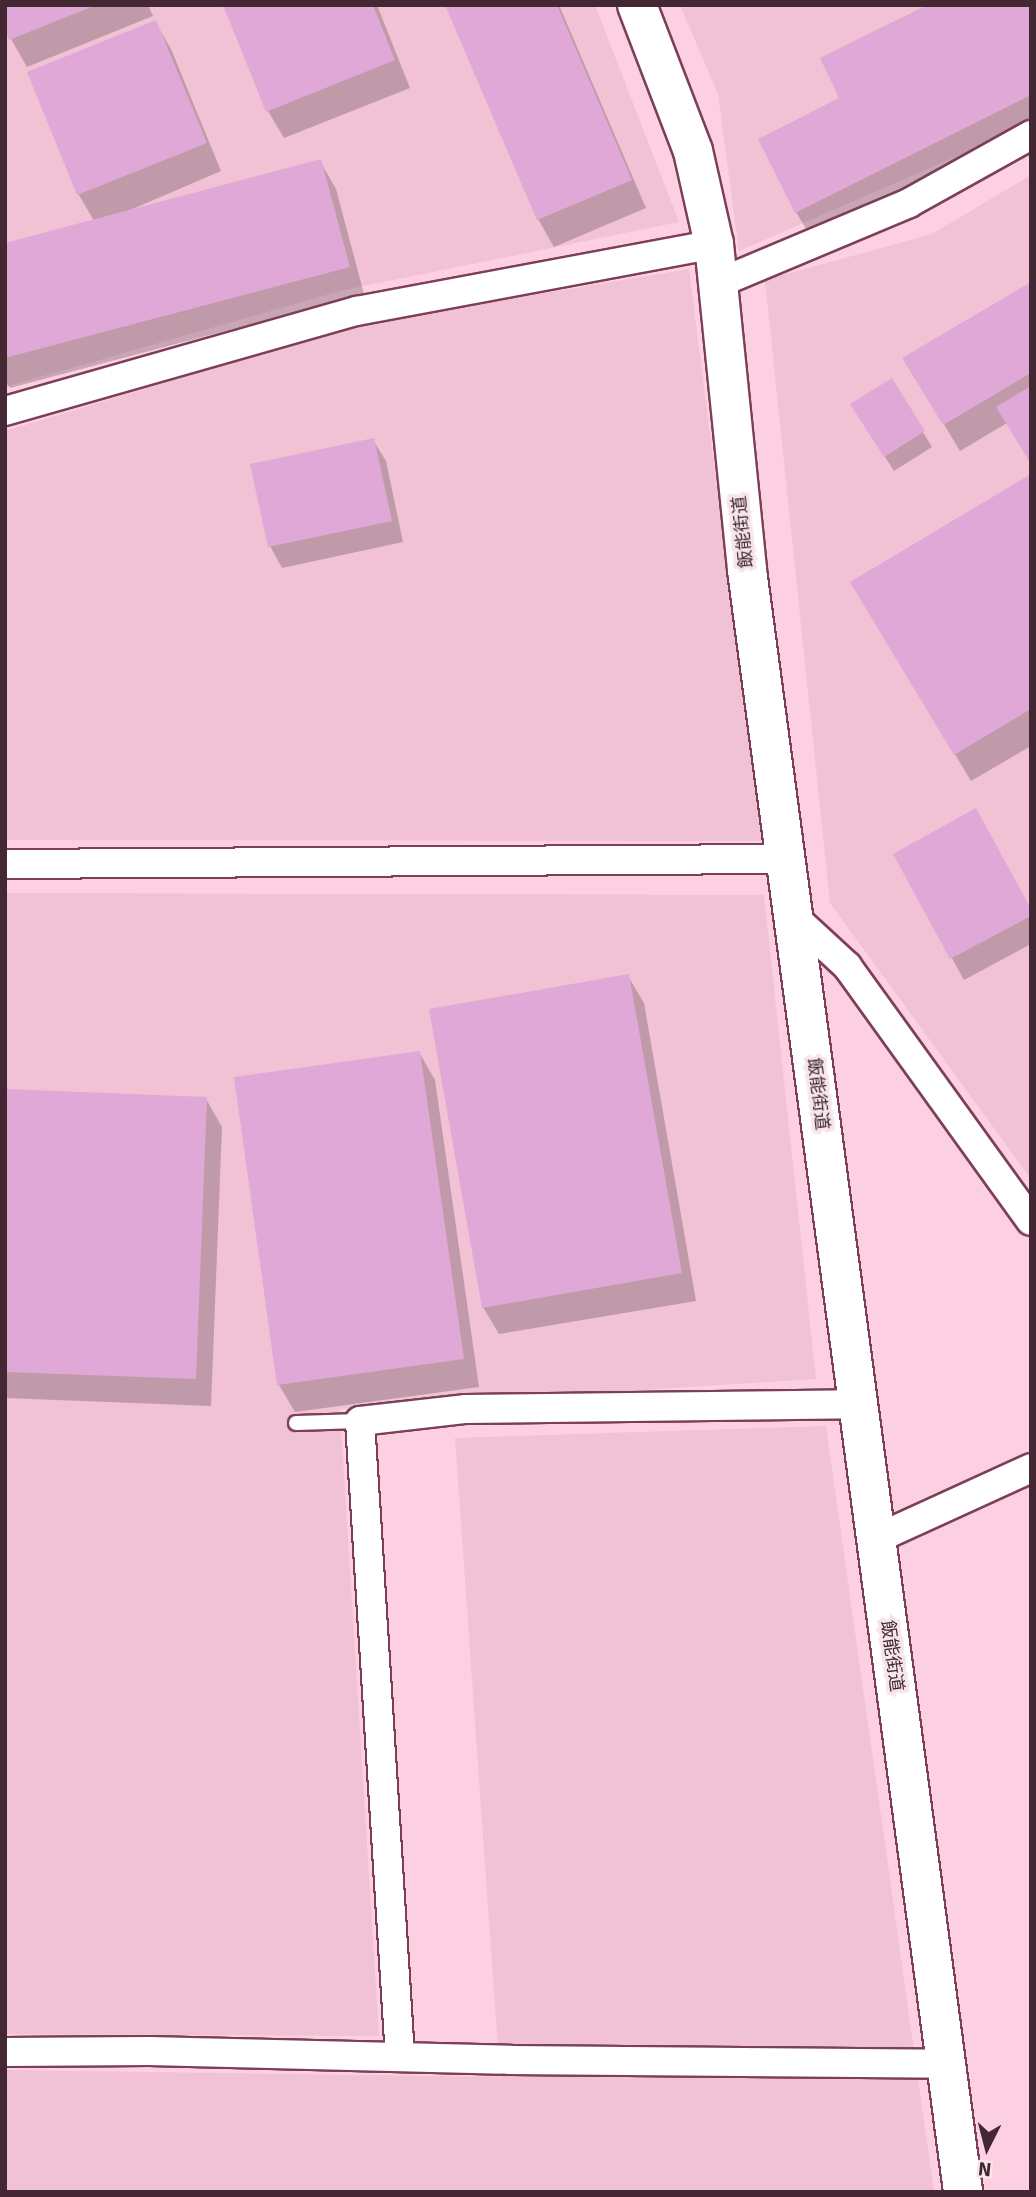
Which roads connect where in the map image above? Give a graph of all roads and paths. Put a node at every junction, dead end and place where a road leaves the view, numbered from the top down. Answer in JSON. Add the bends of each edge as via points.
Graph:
{"nodes":[{"id":1,"x":637,"y":5,"type":"edge"},
{"id":2,"x":1031,"y":135,"type":"edge"},
{"id":3,"x":714,"y":244,"type":"junction"},
{"id":4,"x":719,"y":283,"type":"junction"},
{"id":5,"x":5,"y":411,"type":"edge"},
{"id":6,"x":787,"y":859,"type":"junction"},
{"id":7,"x":5,"y":864,"type":"edge"},
{"id":8,"x":796,"y":918,"type":"junction"},
{"id":9,"x":1031,"y":1221,"type":"edge"},
{"id":10,"x":858,"y":1404,"type":"junction"},
{"id":11,"x":360,"y":1421,"type":"junction"},
{"id":12,"x":296,"y":1423,"type":"dead end"},
{"id":13,"x":1031,"y":1468,"type":"edge"},
{"id":14,"x":876,"y":1539,"type":"junction"},
{"id":15,"x":5,"y":2052,"type":"edge"},
{"id":16,"x":400,"y":2057,"type":"junction"},
{"id":17,"x":946,"y":2064,"type":"junction"},
{"id":18,"x":963,"y":2192,"type":"edge"}],
"edges":[{"from":1,"to":3,"type":"street","name":"飯能街道","via":[[693,151]]},
{"from":2,"to":4,"type":"street","via":[[909,203]]},
{"from":3,"to":4,"type":"street","name":"飯能街道"},
{"from":3,"to":5,"type":"street","via":[[357,311]]},
{"from":4,"to":6,"type":"street","name":"飯能街道","via":[[747,570]]},
{"from":6,"to":7,"type":"street"},
{"from":6,"to":8,"type":"street","name":"飯能街道"},
{"from":8,"to":9,"type":"street","via":[[847,967]]},
{"from":8,"to":10,"type":"street","name":"飯能街道"},
{"from":10,"to":11,"type":"street","via":[[466,1409]]},
{"from":10,"to":14,"type":"street","name":"飯能街道"},
{"from":11,"to":12,"type":"lane"},
{"from":11,"to":16,"type":"street"},
{"from":13,"to":14,"type":"street"},
{"from":14,"to":17,"type":"street","name":"飯能街道"},
{"from":15,"to":16,"type":"street"},
{"from":16,"to":17,"type":"street"},
{"from":17,"to":18,"type":"street","name":"飯能街道"}]}
